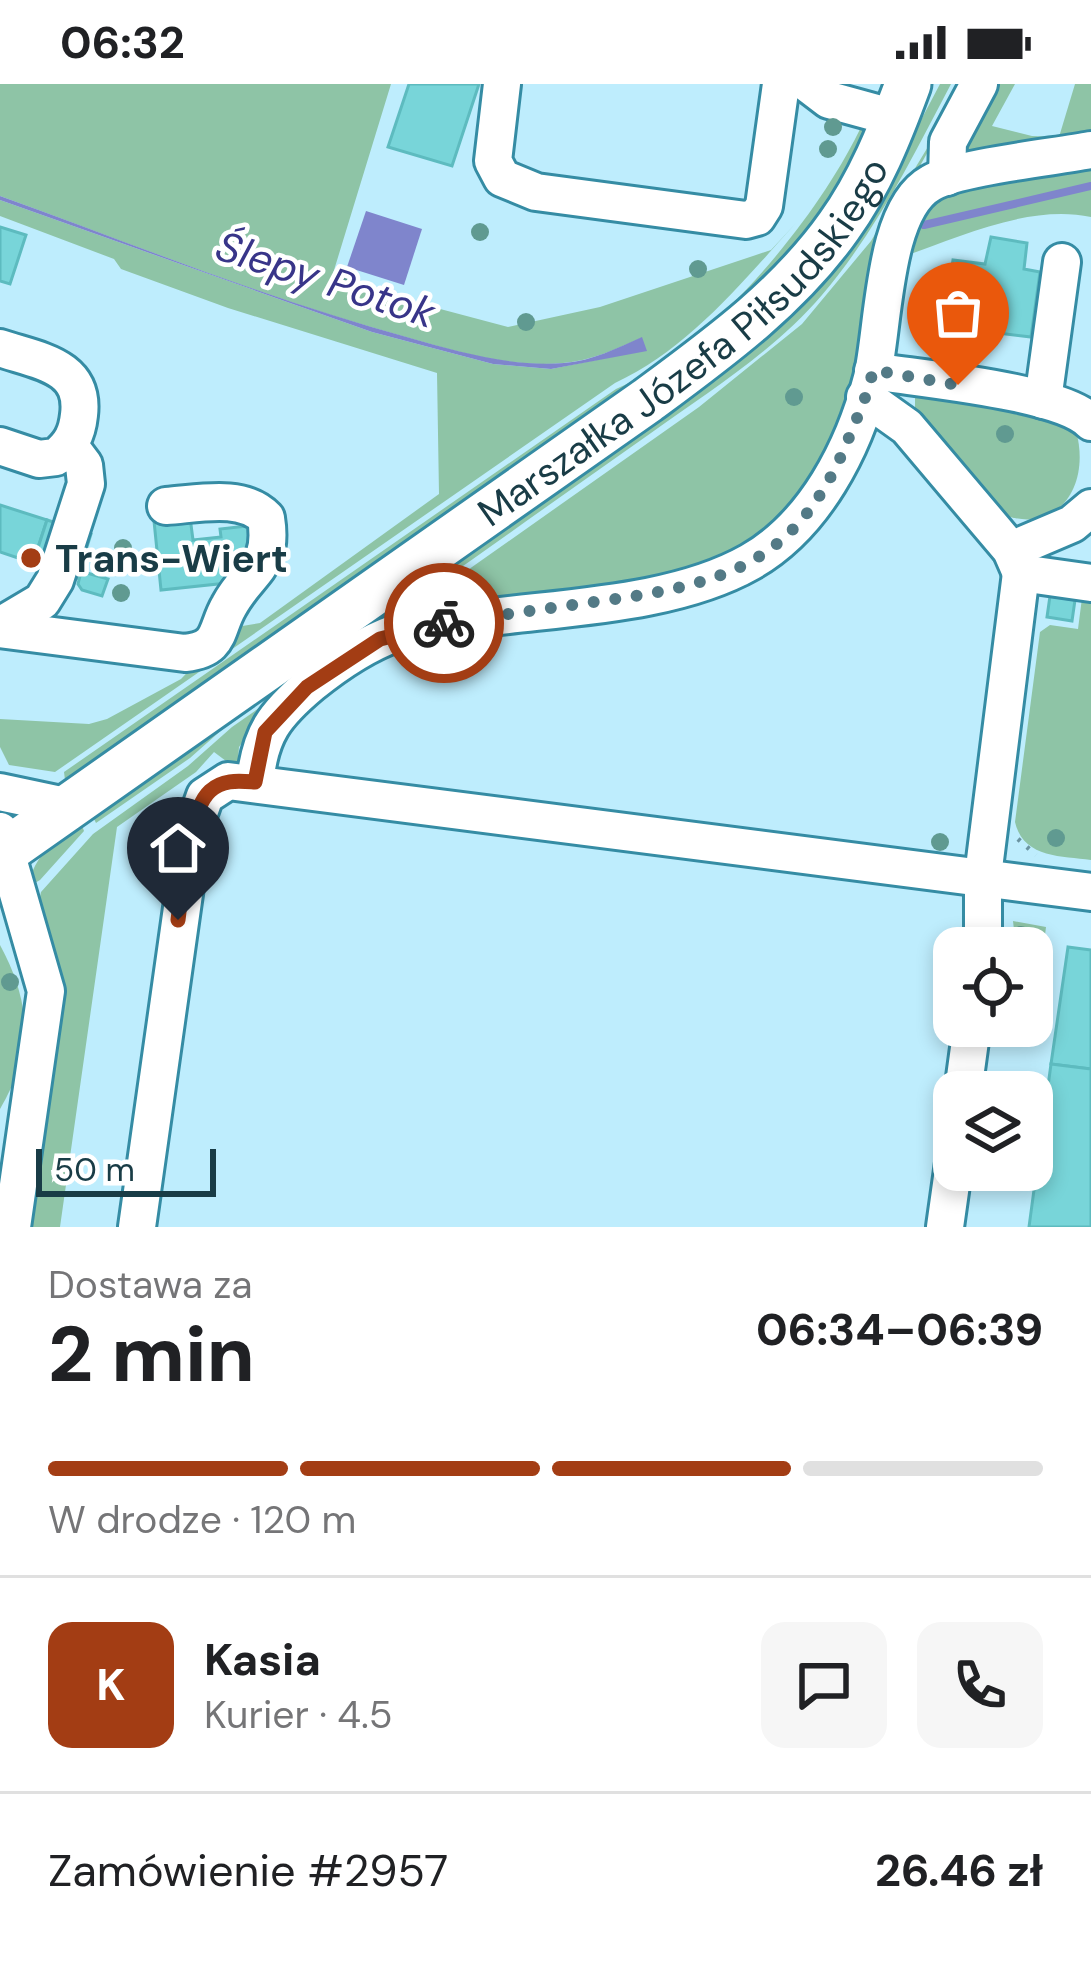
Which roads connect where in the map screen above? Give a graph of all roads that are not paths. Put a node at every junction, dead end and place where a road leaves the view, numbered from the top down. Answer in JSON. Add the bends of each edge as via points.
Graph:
{"nodes":[{"id":1,"x":502,"y":84,"type":"edge"},
{"id":2,"x":781,"y":84,"type":"edge"},
{"id":3,"x":808,"y":84,"type":"edge"},
{"id":4,"x":979,"y":84,"type":"edge"},
{"id":5,"x":902,"y":101,"type":"edge"},
{"id":6,"x":1091,"y":150,"type":"edge"},
{"id":7,"x":947,"y":177,"type":"junction"},
{"id":8,"x":1062,"y":262,"type":"dead end"},
{"id":9,"x":0,"y":348,"type":"edge"},
{"id":10,"x":869,"y":384,"type":"junction"},
{"id":11,"x":1043,"y":400,"type":"junction"},
{"id":12,"x":1091,"y":422,"type":"edge"},
{"id":13,"x":69,"y":445,"type":"junction"},
{"id":14,"x":0,"y":446,"type":"edge"},
{"id":15,"x":166,"y":506,"type":"dead end"},
{"id":16,"x":1091,"y":508,"type":"edge"},
{"id":17,"x":1016,"y":562,"type":"junction"},
{"id":18,"x":1091,"y":584,"type":"edge"},
{"id":19,"x":0,"y":627,"type":"edge"},
{"id":20,"x":255,"y":782,"type":"junction"},
{"id":21,"x":0,"y":792,"type":"edge"},
{"id":22,"x":66,"y":806,"type":"junction"},
{"id":23,"x":2,"y":846,"type":"edge"},
{"id":24,"x":983,"y":876,"type":"junction"},
{"id":25,"x":1091,"y":892,"type":"edge"},
{"id":26,"x":0,"y":918,"type":"edge"},
{"id":27,"x":983,"y":927,"type":"edge"},
{"id":28,"x":43,"y":1033,"type":"junction"},
{"id":29,"x":950,"y":1191,"type":"edge"},
{"id":30,"x":12,"y":1227,"type":"edge"},
{"id":31,"x":137,"y":1227,"type":"edge"},
{"id":32,"x":945,"y":1227,"type":"edge"}],
"edges":[{"from":1,"to":2,"type":"street","via":[[493,161],[508,182],[746,220],[757,217],[766,197]]},
{"from":3,"to":5,"type":"street","via":[[829,100]]},
{"from":4,"to":7,"type":"street","via":[[947,142]]},
{"from":5,"to":22,"type":"main road","name":"Marszałka Józefa Piłsudskiego","via":[[838,228],[749,323]]},
{"from":6,"to":7,"type":"street"},
{"from":7,"to":10,"type":"street","via":[[917,195],[896,241]]},
{"from":8,"to":11,"type":"street"},
{"from":9,"to":13,"type":"street","via":[[72,376],[81,400]]},
{"from":10,"to":11,"type":"street"},
{"from":10,"to":17,"type":"street"},
{"from":10,"to":20,"type":"street","via":[[810,513],[754,560],[671,592],[380,639],[275,718]]},
{"from":11,"to":12,"type":"street"},
{"from":13,"to":14,"type":"street","via":[[45,460]]},
{"from":13,"to":19,"type":"street","via":[[86,484],[53,585]]},
{"from":15,"to":19,"type":"street","via":[[233,502],[266,518],[265,559],[209,645],[185,653]]},
{"from":16,"to":17,"type":"street"},
{"from":17,"to":18,"type":"street"},
{"from":17,"to":24,"type":"street"},
{"from":20,"to":24,"type":"street"},
{"from":20,"to":31,"type":"street","via":[[214,788],[194,830]]},
{"from":21,"to":22,"type":"street"},
{"from":22,"to":23,"type":"main road","name":"Marszałka Józefa Piłsudskiego"},
{"from":23,"to":28,"type":"street","via":[[42,970]]},
{"from":24,"to":25,"type":"street"},
{"from":24,"to":27,"type":"street"},
{"from":26,"to":28,"type":"street"},
{"from":28,"to":30,"type":"street"},
{"from":29,"to":32,"type":"street"}]}
